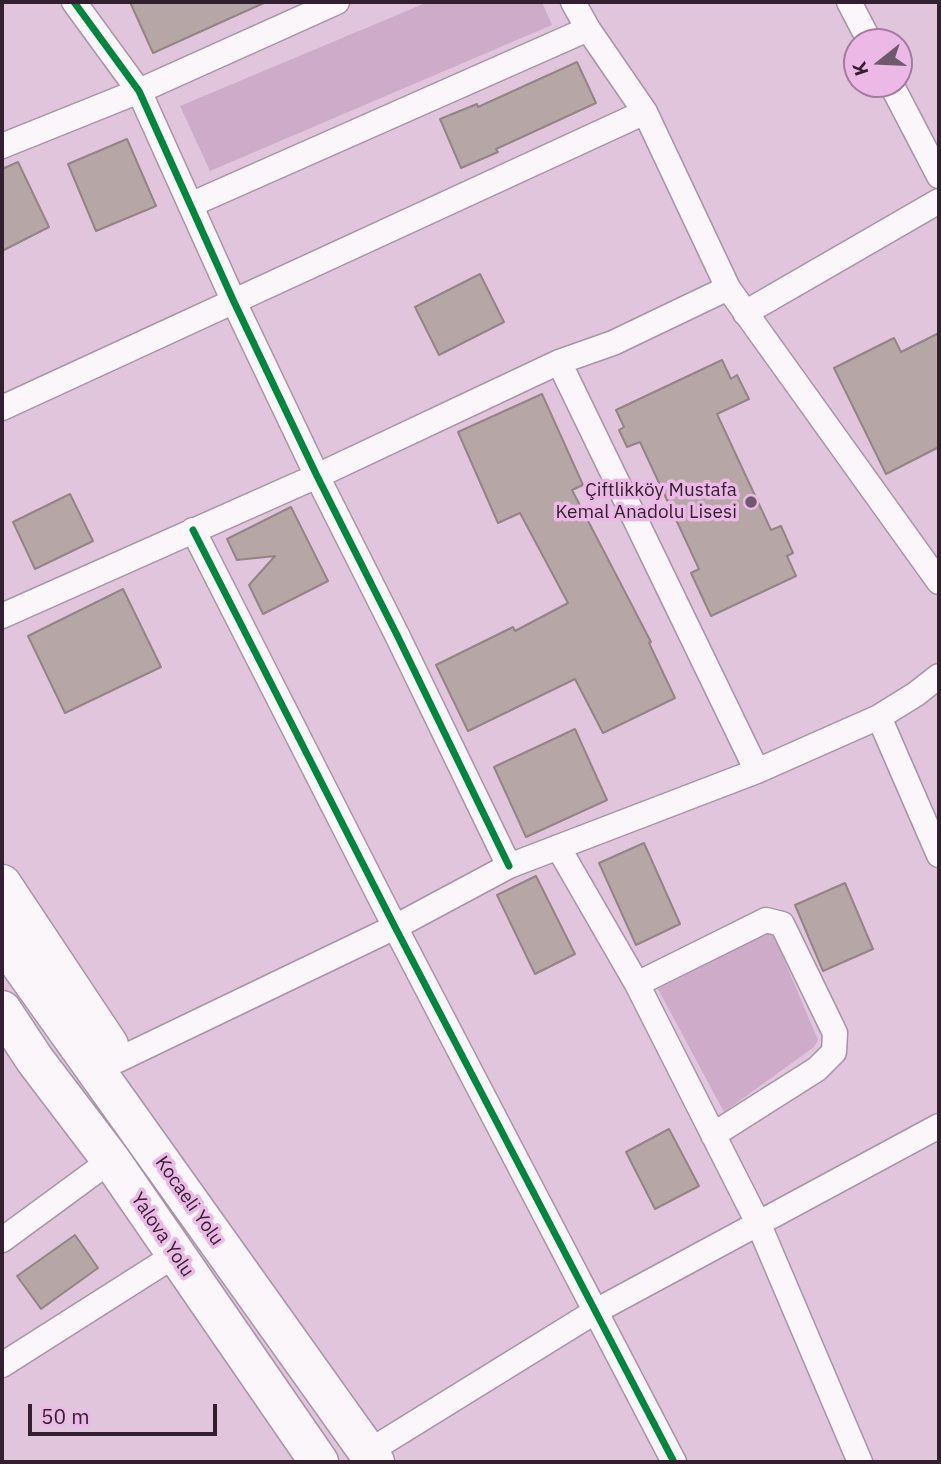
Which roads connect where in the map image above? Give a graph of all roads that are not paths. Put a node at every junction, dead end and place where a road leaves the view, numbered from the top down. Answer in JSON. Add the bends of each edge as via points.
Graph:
{"nodes":[{"id":1,"x":74,"y":2,"type":"edge"},
{"id":2,"x":337,"y":2,"type":"edge"},
{"id":3,"x":573,"y":2,"type":"edge"},
{"id":4,"x":849,"y":2,"type":"edge"},
{"id":5,"x":863,"y":28,"type":"edge"},
{"id":6,"x":588,"y":29,"type":"junction"},
{"id":7,"x":139,"y":91,"type":"junction"},
{"id":8,"x":898,"y":98,"type":"edge"},
{"id":9,"x":645,"y":112,"type":"junction"},
{"id":10,"x":2,"y":146,"type":"edge"},
{"id":11,"x":939,"y":176,"type":"edge"},
{"id":12,"x":939,"y":201,"type":"edge"},
{"id":13,"x":191,"y":205,"type":"junction"},
{"id":14,"x":728,"y":288,"type":"junction"},
{"id":15,"x":234,"y":302,"type":"junction"},
{"id":16,"x":745,"y":313,"type":"junction"},
{"id":17,"x":559,"y":362,"type":"junction"},
{"id":18,"x":2,"y":408,"type":"edge"},
{"id":19,"x":317,"y":476,"type":"junction"},
{"id":20,"x":193,"y":530,"type":"junction"},
{"id":21,"x":936,"y":573,"type":"edge"},
{"id":22,"x":2,"y":616,"type":"edge"},
{"id":23,"x":939,"y":676,"type":"edge"},
{"id":24,"x":879,"y":717,"type":"junction"},
{"id":25,"x":757,"y":771,"type":"junction"},
{"id":26,"x":558,"y":847,"type":"junction"},
{"id":27,"x":939,"y":855,"type":"edge"},
{"id":28,"x":509,"y":866,"type":"junction"},
{"id":29,"x":2,"y":884,"type":"edge"},
{"id":30,"x":395,"y":926,"type":"junction"},
{"id":31,"x":2,"y":939,"type":"edge"},
{"id":32,"x":637,"y":984,"type":"junction"},
{"id":33,"x":2,"y":1010,"type":"edge"},
{"id":34,"x":2,"y":1025,"type":"edge"},
{"id":35,"x":35,"y":1060,"type":"junction"},
{"id":36,"x":118,"y":1060,"type":"junction"},
{"id":37,"x":939,"y":1126,"type":"edge"},
{"id":38,"x":713,"y":1135,"type":"junction"},
{"id":39,"x":111,"y":1160,"type":"junction"},
{"id":40,"x":759,"y":1224,"type":"junction"},
{"id":41,"x":2,"y":1240,"type":"edge"},
{"id":42,"x":175,"y":1255,"type":"junction"},
{"id":43,"x":239,"y":1271,"type":"junction"},
{"id":44,"x":596,"y":1311,"type":"junction"},
{"id":45,"x":2,"y":1365,"type":"edge"},
{"id":46,"x":371,"y":1457,"type":"edge"},
{"id":47,"x":319,"y":1462,"type":"edge"},
{"id":48,"x":674,"y":1462,"type":"edge"},
{"id":49,"x":860,"y":1462,"type":"edge"}],
"edges":[{"from":1,"to":7,"type":"street"},
{"from":2,"to":7,"type":"street"},
{"from":3,"to":6,"type":"street"},
{"from":4,"to":5,"type":"street"},
{"from":6,"to":9,"type":"street"},
{"from":6,"to":13,"type":"street"},
{"from":7,"to":10,"type":"street"},
{"from":7,"to":13,"type":"street"},
{"from":8,"to":11,"type":"street"},
{"from":9,"to":14,"type":"street"},
{"from":9,"to":15,"type":"street"},
{"from":12,"to":16,"type":"street"},
{"from":13,"to":15,"type":"street"},
{"from":14,"to":16,"type":"street"},
{"from":14,"to":17,"type":"street","via":[[613,343]]},
{"from":15,"to":18,"type":"street"},
{"from":15,"to":19,"type":"street"},
{"from":16,"to":21,"type":"street"},
{"from":17,"to":19,"type":"street"},
{"from":17,"to":25,"type":"street"},
{"from":19,"to":20,"type":"street"},
{"from":19,"to":28,"type":"street"},
{"from":20,"to":22,"type":"street"},
{"from":20,"to":30,"type":"street"},
{"from":23,"to":24,"type":"street"},
{"from":24,"to":25,"type":"street"},
{"from":24,"to":27,"type":"street"},
{"from":25,"to":26,"type":"street"},
{"from":26,"to":28,"type":"street"},
{"from":26,"to":32,"type":"street"},
{"from":28,"to":30,"type":"street"},
{"from":29,"to":36,"type":"highway"},
{"from":30,"to":36,"type":"street"},
{"from":30,"to":44,"type":"street"},
{"from":31,"to":43,"type":"highway","name":"Kocaeli̇ Yolu"},
{"from":32,"to":38,"type":"street"},
{"from":32,"to":38,"type":"street","via":[[766,920],[782,924],[835,1033],[834,1052],[817,1069]]},
{"from":33,"to":35,"type":"highway","name":"Yalova Yolu"},
{"from":34,"to":35,"type":"highway"},
{"from":35,"to":39,"type":"highway","name":"Yalova Yolu"},
{"from":36,"to":43,"type":"highway","via":[[158,1120]]},
{"from":37,"to":40,"type":"street"},
{"from":38,"to":40,"type":"street"},
{"from":39,"to":41,"type":"street"},
{"from":39,"to":42,"type":"highway","name":"Yalova Yolu"},
{"from":40,"to":44,"type":"street"},
{"from":40,"to":49,"type":"street"},
{"from":42,"to":45,"type":"street"},
{"from":42,"to":47,"type":"highway","name":"Yalova Yolu"},
{"from":43,"to":46,"type":"highway","name":"Kocaeli̇ Yolu"},
{"from":44,"to":46,"type":"street"},
{"from":44,"to":48,"type":"street"}]}
